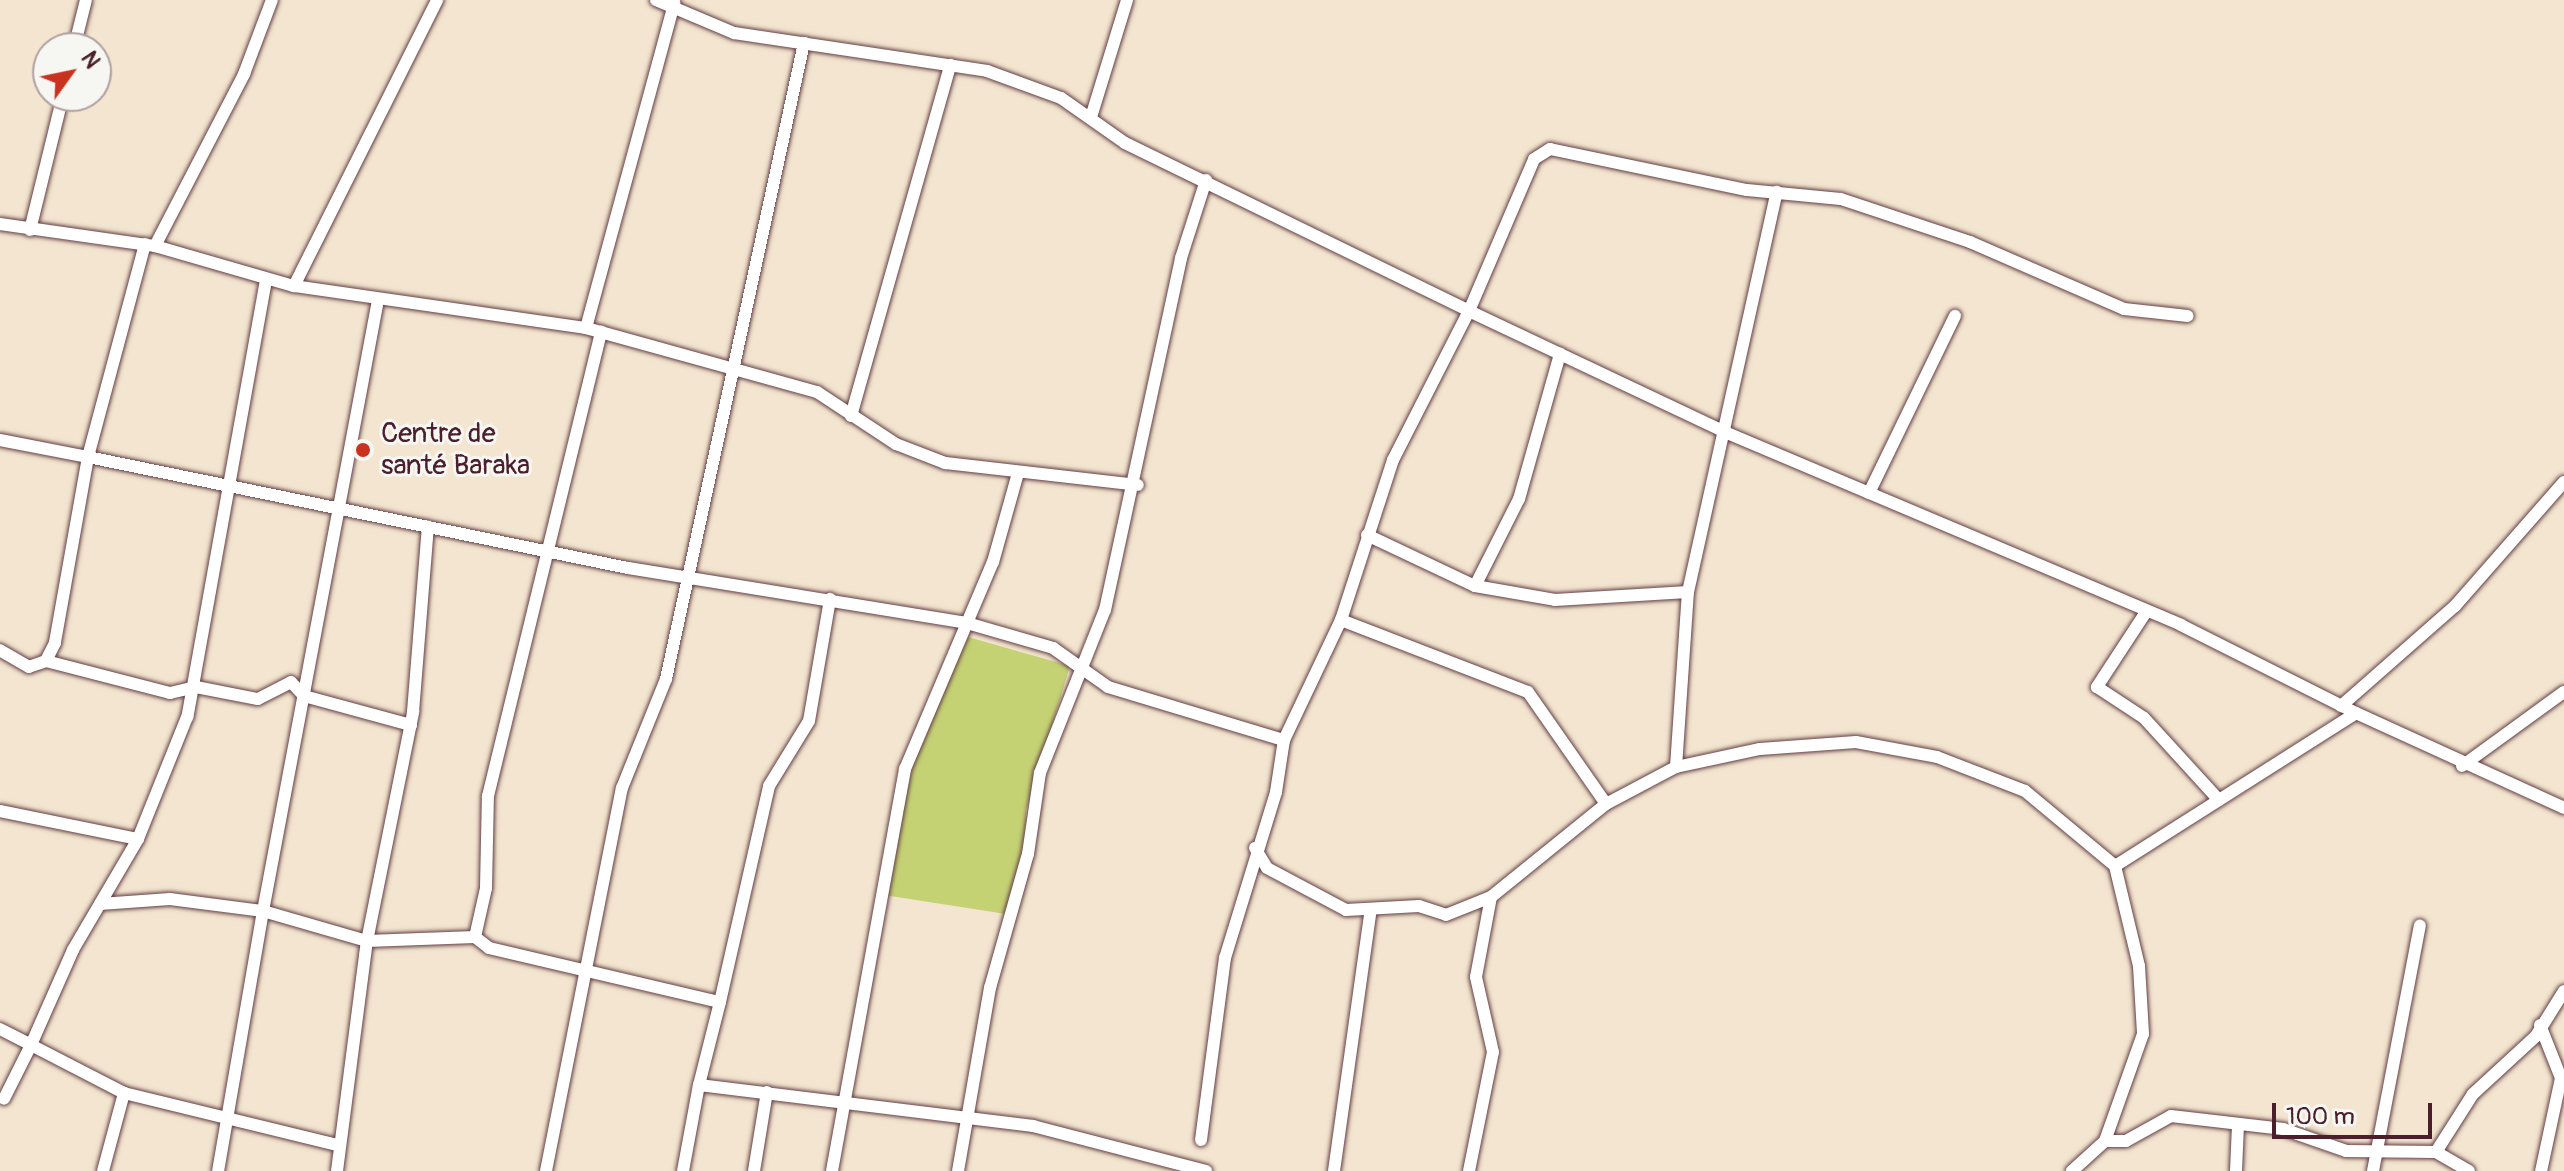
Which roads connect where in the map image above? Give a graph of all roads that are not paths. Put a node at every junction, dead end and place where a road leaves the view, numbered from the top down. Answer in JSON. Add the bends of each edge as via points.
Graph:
{"nodes":[{"id":1,"x":86,"y":0,"type":"edge"},
{"id":2,"x":272,"y":0,"type":"edge"},
{"id":3,"x":437,"y":0,"type":"edge"},
{"id":4,"x":656,"y":0,"type":"edge"},
{"id":5,"x":1127,"y":0,"type":"edge"},
{"id":6,"x":674,"y":3,"type":"edge"},
{"id":7,"x":78,"y":32,"type":"edge"},
{"id":8,"x":804,"y":43,"type":"junction"},
{"id":9,"x":950,"y":65,"type":"junction"},
{"id":10,"x":59,"y":112,"type":"edge"},
{"id":11,"x":1092,"y":114,"type":"junction"},
{"id":12,"x":1206,"y":180,"type":"junction"},
{"id":13,"x":1777,"y":192,"type":"junction"},
{"id":14,"x":0,"y":224,"type":"edge"},
{"id":15,"x":30,"y":230,"type":"junction"},
{"id":16,"x":150,"y":245,"type":"junction"},
{"id":17,"x":266,"y":280,"type":"junction"},
{"id":18,"x":294,"y":286,"type":"junction"},
{"id":19,"x":378,"y":300,"type":"junction"},
{"id":20,"x":1469,"y":311,"type":"junction"},
{"id":21,"x":1955,"y":316,"type":"dead end"},
{"id":22,"x":2188,"y":316,"type":"dead end"},
{"id":23,"x":586,"y":328,"type":"junction"},
{"id":24,"x":601,"y":332,"type":"junction"},
{"id":25,"x":1560,"y":354,"type":"junction"},
{"id":26,"x":731,"y":369,"type":"junction"},
{"id":27,"x":851,"y":416,"type":"junction"},
{"id":28,"x":1725,"y":432,"type":"junction"},
{"id":29,"x":0,"y":440,"type":"edge"},
{"id":30,"x":88,"y":457,"type":"junction"},
{"id":31,"x":1018,"y":473,"type":"junction"},
{"id":32,"x":231,"y":482,"type":"junction"},
{"id":33,"x":2564,"y":482,"type":"edge"},
{"id":34,"x":1138,"y":485,"type":"junction"},
{"id":35,"x":1869,"y":493,"type":"junction"},
{"id":36,"x":340,"y":506,"type":"junction"},
{"id":37,"x":428,"y":527,"type":"junction"},
{"id":38,"x":1367,"y":535,"type":"junction"},
{"id":39,"x":546,"y":551,"type":"junction"},
{"id":40,"x":687,"y":574,"type":"junction"},
{"id":41,"x":1475,"y":586,"type":"junction"},
{"id":42,"x":1688,"y":592,"type":"junction"},
{"id":43,"x":830,"y":599,"type":"junction"},
{"id":44,"x":2146,"y":612,"type":"junction"},
{"id":45,"x":1341,"y":620,"type":"junction"},
{"id":46,"x":967,"y":623,"type":"junction"},
{"id":47,"x":0,"y":650,"type":"edge"},
{"id":48,"x":46,"y":661,"type":"junction"},
{"id":49,"x":1085,"y":666,"type":"junction"},
{"id":50,"x":196,"y":687,"type":"junction"},
{"id":51,"x":2564,"y":692,"type":"edge"},
{"id":52,"x":304,"y":696,"type":"junction"},
{"id":53,"x":2341,"y":706,"type":"junction"},
{"id":54,"x":2356,"y":713,"type":"junction"},
{"id":55,"x":411,"y":725,"type":"junction"},
{"id":56,"x":1284,"y":740,"type":"junction"},
{"id":57,"x":2462,"y":766,"type":"junction"},
{"id":58,"x":1676,"y":767,"type":"junction"},
{"id":59,"x":2219,"y":800,"type":"junction"},
{"id":60,"x":1606,"y":804,"type":"junction"},
{"id":61,"x":2564,"y":808,"type":"edge"},
{"id":62,"x":0,"y":811,"type":"edge"},
{"id":63,"x":138,"y":839,"type":"junction"},
{"id":64,"x":1255,"y":848,"type":"junction"},
{"id":65,"x":2115,"y":866,"type":"junction"},
{"id":66,"x":1491,"y":897,"type":"junction"},
{"id":67,"x":100,"y":904,"type":"junction"},
{"id":68,"x":263,"y":911,"type":"junction"},
{"id":69,"x":1370,"y":914,"type":"junction"},
{"id":70,"x":2420,"y":925,"type":"dead end"},
{"id":71,"x":475,"y":937,"type":"junction"},
{"id":72,"x":367,"y":941,"type":"junction"},
{"id":73,"x":587,"y":971,"type":"junction"},
{"id":74,"x":2564,"y":991,"type":"edge"},
{"id":75,"x":720,"y":1002,"type":"junction"},
{"id":76,"x":2540,"y":1025,"type":"junction"},
{"id":77,"x":0,"y":1029,"type":"edge"},
{"id":78,"x":31,"y":1045,"type":"junction"},
{"id":79,"x":699,"y":1085,"type":"junction"},
{"id":80,"x":767,"y":1092,"type":"junction"},
{"id":81,"x":124,"y":1093,"type":"junction"},
{"id":82,"x":4,"y":1099,"type":"dead end"},
{"id":83,"x":845,"y":1100,"type":"junction"},
{"id":84,"x":967,"y":1120,"type":"junction"},
{"id":85,"x":229,"y":1122,"type":"junction"},
{"id":86,"x":2564,"y":1124,"type":"edge"},
{"id":87,"x":2238,"y":1125,"type":"junction"},
{"id":88,"x":2550,"y":1125,"type":"junction"},
{"id":89,"x":1201,"y":1140,"type":"dead end"},
{"id":90,"x":2105,"y":1141,"type":"junction"},
{"id":91,"x":338,"y":1145,"type":"junction"},
{"id":92,"x":2436,"y":1152,"type":"junction"},
{"id":93,"x":2378,"y":1153,"type":"junction"},
{"id":94,"x":103,"y":1171,"type":"edge"},
{"id":95,"x":218,"y":1171,"type":"edge"},
{"id":96,"x":337,"y":1171,"type":"edge"},
{"id":97,"x":546,"y":1171,"type":"edge"},
{"id":98,"x":683,"y":1171,"type":"edge"},
{"id":99,"x":754,"y":1171,"type":"edge"},
{"id":100,"x":832,"y":1171,"type":"edge"},
{"id":101,"x":958,"y":1171,"type":"edge"},
{"id":102,"x":1206,"y":1171,"type":"edge"},
{"id":103,"x":1334,"y":1171,"type":"edge"},
{"id":104,"x":1469,"y":1171,"type":"edge"},
{"id":105,"x":2074,"y":1171,"type":"edge"},
{"id":106,"x":2236,"y":1171,"type":"edge"},
{"id":107,"x":2373,"y":1171,"type":"edge"},
{"id":108,"x":2469,"y":1171,"type":"edge"},
{"id":109,"x":2541,"y":1171,"type":"edge"}],
"edges":[{"from":1,"to":7,"type":"street"},
{"from":2,"to":16,"type":"street","via":[[244,74]]},
{"from":3,"to":18,"type":"street"},
{"from":4,"to":6,"type":"street"},
{"from":5,"to":11,"type":"street"},
{"from":6,"to":8,"type":"street","via":[[734,33]]},
{"from":6,"to":23,"type":"street"},
{"from":8,"to":9,"type":"street"},
{"from":8,"to":26,"type":"street"},
{"from":9,"to":11,"type":"street","via":[[987,71]]},
{"from":9,"to":27,"type":"street"},
{"from":10,"to":15,"type":"street"},
{"from":11,"to":12,"type":"street","via":[[1125,143]]},
{"from":12,"to":20,"type":"street"},
{"from":12,"to":34,"type":"street","via":[[1181,258]]},
{"from":13,"to":20,"type":"street","via":[[1550,149],[1534,159]]},
{"from":13,"to":22,"type":"street","via":[[1818,193],[1970,242],[2124,309]]},
{"from":13,"to":28,"type":"street"},
{"from":14,"to":15,"type":"street"},
{"from":15,"to":16,"type":"street"},
{"from":16,"to":17,"type":"street"},
{"from":16,"to":30,"type":"street"},
{"from":17,"to":18,"type":"street"},
{"from":17,"to":32,"type":"street"},
{"from":18,"to":19,"type":"street"},
{"from":19,"to":23,"type":"street"},
{"from":19,"to":36,"type":"street"},
{"from":20,"to":25,"type":"street"},
{"from":20,"to":38,"type":"street","via":[[1405,435]]},
{"from":21,"to":35,"type":"street"},
{"from":23,"to":24,"type":"street"},
{"from":24,"to":26,"type":"street"},
{"from":24,"to":39,"type":"street"},
{"from":25,"to":28,"type":"street"},
{"from":25,"to":41,"type":"street","via":[[1519,499]]},
{"from":26,"to":27,"type":"street","via":[[817,392]]},
{"from":26,"to":40,"type":"street","via":[[716,469]]},
{"from":27,"to":31,"type":"street","via":[[945,463]]},
{"from":28,"to":35,"type":"street"},
{"from":28,"to":42,"type":"street"},
{"from":29,"to":30,"type":"street"},
{"from":30,"to":32,"type":"street"},
{"from":30,"to":48,"type":"street","via":[[55,643]]},
{"from":31,"to":34,"type":"street"},
{"from":31,"to":46,"type":"street"},
{"from":32,"to":36,"type":"street"},
{"from":32,"to":50,"type":"street","via":[[197,638]]},
{"from":33,"to":53,"type":"street","via":[[2455,606]]},
{"from":34,"to":49,"type":"street"},
{"from":35,"to":44,"type":"street"},
{"from":36,"to":37,"type":"street"},
{"from":36,"to":52,"type":"street"},
{"from":37,"to":39,"type":"street"},
{"from":37,"to":55,"type":"street"},
{"from":38,"to":41,"type":"street"},
{"from":38,"to":45,"type":"street"},
{"from":39,"to":40,"type":"street"},
{"from":39,"to":71,"type":"street","via":[[488,796],[486,888]]},
{"from":40,"to":43,"type":"street"},
{"from":40,"to":73,"type":"street","via":[[666,679],[622,788]]},
{"from":41,"to":42,"type":"street","via":[[1555,600]]},
{"from":42,"to":58,"type":"street"},
{"from":43,"to":46,"type":"street"},
{"from":43,"to":75,"type":"street","via":[[809,721],[769,786]]},
{"from":44,"to":53,"type":"street"},
{"from":44,"to":59,"type":"street","via":[[2097,687],[2144,718]]},
{"from":45,"to":56,"type":"street"},
{"from":45,"to":60,"type":"street","via":[[1528,692]]},
{"from":46,"to":49,"type":"street","via":[[1053,648]]},
{"from":46,"to":83,"type":"street","via":[[905,769]]},
{"from":47,"to":48,"type":"street","via":[[29,667]]},
{"from":48,"to":50,"type":"street","via":[[128,688],[170,693]]},
{"from":49,"to":56,"type":"street","via":[[1108,687]]},
{"from":49,"to":84,"type":"street","via":[[1040,773]]},
{"from":50,"to":52,"type":"street","via":[[258,699],[291,682]]},
{"from":50,"to":63,"type":"street"},
{"from":51,"to":57,"type":"street"},
{"from":52,"to":55,"type":"street"},
{"from":52,"to":68,"type":"street"},
{"from":53,"to":54,"type":"street"},
{"from":54,"to":57,"type":"street"},
{"from":54,"to":59,"type":"street"},
{"from":55,"to":72,"type":"street"},
{"from":56,"to":64,"type":"street"},
{"from":57,"to":61,"type":"street"},
{"from":58,"to":60,"type":"street"},
{"from":58,"to":65,"type":"street","via":[[1777,747],[1856,742],[1917,752],[2025,791]]},
{"from":59,"to":65,"type":"street"},
{"from":60,"to":66,"type":"street"},
{"from":62,"to":63,"type":"street"},
{"from":63,"to":67,"type":"street"},
{"from":64,"to":69,"type":"street","via":[[1267,868],[1314,896]]},
{"from":64,"to":89,"type":"street","via":[[1212,1025]]},
{"from":65,"to":90,"type":"street","via":[[2139,966],[2143,1034]]},
{"from":66,"to":69,"type":"street","via":[[1462,913],[1419,906]]},
{"from":66,"to":104,"type":"street","via":[[1476,977],[1493,1052]]},
{"from":67,"to":68,"type":"street","via":[[170,899]]},
{"from":67,"to":78,"type":"street"},
{"from":68,"to":72,"type":"street"},
{"from":68,"to":85,"type":"street"},
{"from":69,"to":103,"type":"street"},
{"from":70,"to":93,"type":"street"},
{"from":71,"to":72,"type":"street"},
{"from":71,"to":73,"type":"street","via":[[489,948]]},
{"from":72,"to":91,"type":"street"},
{"from":73,"to":75,"type":"street"},
{"from":73,"to":97,"type":"street"},
{"from":74,"to":76,"type":"street"},
{"from":75,"to":79,"type":"street"},
{"from":76,"to":88,"type":"street","via":[[2561,1078]]},
{"from":76,"to":92,"type":"street","via":[[2473,1094]]},
{"from":77,"to":78,"type":"street"},
{"from":78,"to":81,"type":"street"},
{"from":78,"to":82,"type":"street"},
{"from":79,"to":80,"type":"street"},
{"from":79,"to":98,"type":"street"},
{"from":80,"to":83,"type":"street"},
{"from":80,"to":99,"type":"street"},
{"from":81,"to":85,"type":"street"},
{"from":81,"to":94,"type":"street"},
{"from":83,"to":84,"type":"street"},
{"from":83,"to":100,"type":"street"},
{"from":84,"to":101,"type":"street"},
{"from":84,"to":102,"type":"street","via":[[1033,1126]]},
{"from":85,"to":91,"type":"street"},
{"from":85,"to":95,"type":"street"},
{"from":86,"to":88,"type":"street"},
{"from":87,"to":90,"type":"street","via":[[2171,1116],[2126,1141]]},
{"from":87,"to":93,"type":"street"},
{"from":87,"to":106,"type":"street"},
{"from":88,"to":109,"type":"street"},
{"from":90,"to":105,"type":"street"},
{"from":91,"to":96,"type":"street"},
{"from":92,"to":93,"type":"street"},
{"from":92,"to":108,"type":"street"},
{"from":93,"to":107,"type":"street"}]}
